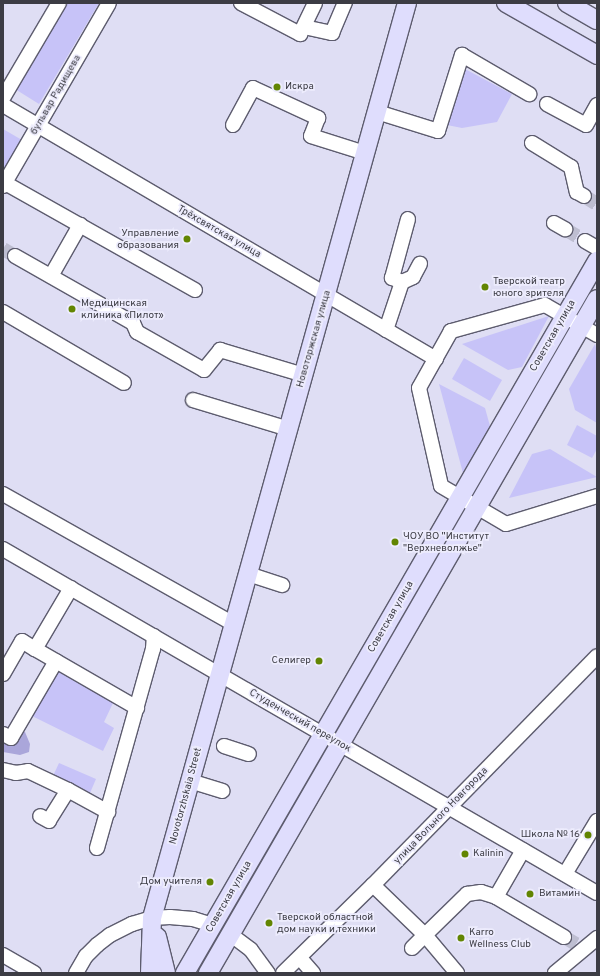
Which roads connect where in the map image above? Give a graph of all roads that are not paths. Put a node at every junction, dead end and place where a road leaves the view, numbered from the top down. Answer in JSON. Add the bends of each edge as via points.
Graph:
{"nodes":[{"id":1,"x":59,"y":3,"type":"edge"},
{"id":2,"x":109,"y":3,"type":"edge"},
{"id":3,"x":241,"y":3,"type":"edge"},
{"id":4,"x":315,"y":3,"type":"edge"},
{"id":5,"x":345,"y":3,"type":"edge"},
{"id":6,"x":407,"y":3,"type":"edge"},
{"id":7,"x":506,"y":3,"type":"edge"},
{"id":8,"x":567,"y":3,"type":"edge"},
{"id":9,"x":597,"y":20,"type":"edge"},
{"id":10,"x":304,"y":27,"type":"junction"},
{"id":11,"x":597,"y":55,"type":"edge"},
{"id":12,"x":529,"y":94,"type":"dead end"},
{"id":13,"x":3,"y":98,"type":"edge"},
{"id":14,"x":547,"y":104,"type":"dead end"},
{"id":15,"x":3,"y":105,"type":"edge"},
{"id":16,"x":597,"y":105,"type":"edge"},
{"id":17,"x":377,"y":112,"type":"junction"},
{"id":18,"x":38,"y":125,"type":"junction"},
{"id":19,"x":233,"y":125,"type":"dead end"},
{"id":20,"x":532,"y":143,"type":"dead end"},
{"id":21,"x":366,"y":153,"type":"junction"},
{"id":22,"x":4,"y":185,"type":"edge"},
{"id":23,"x":584,"y":196,"type":"tunnel mouth"},
{"id":24,"x":408,"y":219,"type":"dead end"},
{"id":25,"x":80,"y":225,"type":"junction"},
{"id":26,"x":585,"y":241,"type":"tunnel mouth"},
{"id":27,"x":597,"y":248,"type":"edge"},
{"id":28,"x":15,"y":256,"type":"tunnel mouth"},
{"id":29,"x":597,"y":261,"type":"edge"},
{"id":30,"x":420,"y":264,"type":"dead end"},
{"id":31,"x":51,"y":276,"type":"junction"},
{"id":32,"x":402,"y":282,"type":"junction"},
{"id":33,"x":196,"y":290,"type":"dead end"},
{"id":34,"x":326,"y":295,"type":"junction"},
{"id":35,"x":597,"y":299,"type":"edge"},
{"id":36,"x":3,"y":312,"type":"edge"},
{"id":37,"x":565,"y":316,"type":"junction"},
{"id":38,"x":581,"y":326,"type":"junction"},
{"id":39,"x":386,"y":330,"type":"junction"},
{"id":40,"x":597,"y":335,"type":"edge"},
{"id":41,"x":436,"y":359,"type":"junction"},
{"id":42,"x":304,"y":375,"type":"junction"},
{"id":43,"x":124,"y":383,"type":"dead end"},
{"id":44,"x":193,"y":400,"type":"dead end"},
{"id":45,"x":288,"y":429,"type":"junction"},
{"id":46,"x":3,"y":494,"type":"edge"},
{"id":47,"x":597,"y":496,"type":"edge"},
{"id":48,"x":460,"y":497,"type":"junction"},
{"id":49,"x":476,"y":507,"type":"junction"},
{"id":50,"x":3,"y":549,"type":"edge"},
{"id":51,"x":248,"y":574,"type":"junction"},
{"id":52,"x":282,"y":585,"type":"dead end"},
{"id":53,"x":71,"y":588,"type":"junction"},
{"id":54,"x":234,"y":624,"type":"junction"},
{"id":55,"x":154,"y":636,"type":"junction"},
{"id":56,"x":35,"y":649,"type":"junction"},
{"id":57,"x":597,"y":656,"type":"edge"},
{"id":58,"x":56,"y":661,"type":"junction"},
{"id":59,"x":3,"y":674,"type":"edge"},
{"id":60,"x":220,"y":674,"type":"junction"},
{"id":61,"x":137,"y":708,"type":"junction"},
{"id":62,"x":3,"y":734,"type":"edge"},
{"id":63,"x":323,"y":734,"type":"junction"},
{"id":64,"x":340,"y":744,"type":"junction"},
{"id":65,"x":224,"y":746,"type":"dead end"},
{"id":66,"x":249,"y":754,"type":"dead end"},
{"id":67,"x":3,"y":770,"type":"edge"},
{"id":68,"x":190,"y":781,"type":"junction"},
{"id":69,"x":68,"y":790,"type":"junction"},
{"id":70,"x":223,"y":791,"type":"dead end"},
{"id":71,"x":449,"y":807,"type":"junction"},
{"id":72,"x":108,"y":812,"type":"junction"},
{"id":73,"x":40,"y":816,"type":"dead end"},
{"id":74,"x":597,"y":821,"type":"edge"},
{"id":75,"x":97,"y":848,"type":"dead end"},
{"id":76,"x":523,"y":850,"type":"junction"},
{"id":77,"x":564,"y":874,"type":"junction"},
{"id":78,"x":373,"y":885,"type":"junction"},
{"id":79,"x":597,"y":893,"type":"edge"},
{"id":80,"x":496,"y":897,"type":"junction"},
{"id":81,"x":152,"y":918,"type":"junction"},
{"id":82,"x":213,"y":925,"type":"junction"},
{"id":83,"x":230,"y":934,"type":"junction"},
{"id":84,"x":425,"y":935,"type":"junction"},
{"id":85,"x":564,"y":937,"type":"tunnel mouth"},
{"id":86,"x":597,"y":938,"type":"edge"},
{"id":87,"x":412,"y":948,"type":"dead end"},
{"id":88,"x":3,"y":955,"type":"edge"},
{"id":89,"x":300,"y":958,"type":"junction"},
{"id":90,"x":34,"y":973,"type":"edge"},
{"id":91,"x":76,"y":973,"type":"edge"},
{"id":92,"x":150,"y":973,"type":"edge"},
{"id":93,"x":166,"y":973,"type":"edge"},
{"id":94,"x":185,"y":973,"type":"edge"},
{"id":95,"x":208,"y":973,"type":"edge"},
{"id":96,"x":268,"y":973,"type":"edge"},
{"id":97,"x":283,"y":973,"type":"edge"},
{"id":98,"x":313,"y":973,"type":"edge"},
{"id":99,"x":457,"y":973,"type":"edge"},
{"id":100,"x":555,"y":973,"type":"edge"}],
"edges":[{"from":1,"to":13,"type":"street"},
{"from":2,"to":18,"type":"street","name":"бульвар Радищева"},
{"from":3,"to":10,"type":"street","via":[[300,34]]},
{"from":4,"to":10,"type":"street"},
{"from":5,"to":10,"type":"street","via":[[332,33]]},
{"from":6,"to":17,"type":"main road","name":"Новоторжская улица"},
{"from":7,"to":11,"type":"main road"},
{"from":8,"to":9,"type":"main road"},
{"from":12,"to":17,"type":"street","via":[[462,55],[438,131]]},
{"from":14,"to":16,"type":"street","via":[[586,125]]},
{"from":15,"to":18,"type":"street","name":"Трёхсвятская улица"},
{"from":17,"to":21,"type":"main road","name":"Новоторжская улица"},
{"from":18,"to":22,"type":"street","name":"бульвар Радищева"},
{"from":18,"to":34,"type":"street","name":"Трёхсвятская улица"},
{"from":19,"to":21,"type":"street","via":[[253,88],[318,118],[311,136]]},
{"from":20,"to":23,"type":"street","via":[[571,167],[577,192]]},
{"from":21,"to":34,"type":"main road","name":"Новоторжская улица"},
{"from":22,"to":25,"type":"street"},
{"from":24,"to":32,"type":"street","via":[[392,278]]},
{"from":25,"to":31,"type":"street"},
{"from":25,"to":33,"type":"street"},
{"from":26,"to":27,"type":"street"},
{"from":28,"to":31,"type":"street"},
{"from":29,"to":37,"type":"main road","name":"Советская улица"},
{"from":30,"to":32,"type":"street","via":[[413,277]]},
{"from":31,"to":42,"type":"street","via":[[133,323],[137,332],[204,370],[220,350]]},
{"from":32,"to":39,"type":"street"},
{"from":34,"to":39,"type":"street","name":"Трёхсвятская улица"},
{"from":34,"to":42,"type":"main road","name":"Новоторжская улица"},
{"from":35,"to":38,"type":"main road","name":"Советская улица"},
{"from":36,"to":43,"type":"street"},
{"from":37,"to":38,"type":"street"},
{"from":37,"to":41,"type":"street","via":[[545,305],[451,331]]},
{"from":37,"to":48,"type":"main road","name":"Советская улица"},
{"from":38,"to":40,"type":"street"},
{"from":38,"to":49,"type":"main road","name":"Советская улица"},
{"from":39,"to":41,"type":"street","name":"Трёхсвятская улица"},
{"from":41,"to":48,"type":"street","via":[[419,388],[441,486]]},
{"from":42,"to":45,"type":"main road","name":"Новоторжская улица"},
{"from":44,"to":45,"type":"street"},
{"from":45,"to":51,"type":"main road","name":"Новоторжская улица"},
{"from":46,"to":54,"type":"street"},
{"from":47,"to":49,"type":"street","via":[[506,524]]},
{"from":48,"to":49,"type":"street"},
{"from":48,"to":63,"type":"main road","name":"Советская улица"},
{"from":49,"to":64,"type":"main road","name":"Советская улица"},
{"from":50,"to":53,"type":"street","name":"Студенческий переулок"},
{"from":51,"to":52,"type":"street"},
{"from":51,"to":54,"type":"main road","name":"Новоторжская улица"},
{"from":53,"to":55,"type":"street","name":"Студенческий переулок"},
{"from":53,"to":56,"type":"street"},
{"from":54,"to":60,"type":"main road","name":"Новоторжская улица"},
{"from":55,"to":60,"type":"street","name":"Студенческий переулок"},
{"from":55,"to":61,"type":"street","via":[[153,650]]},
{"from":56,"to":58,"type":"street"},
{"from":56,"to":59,"type":"street","via":[[22,641]]},
{"from":57,"to":71,"type":"street","name":"улица Вольного Новгорода"},
{"from":58,"to":61,"type":"street"},
{"from":58,"to":62,"type":"street","via":[[11,738]]},
{"from":60,"to":63,"type":"street","name":"Студенческий переулок"},
{"from":60,"to":68,"type":"main road","name":"Novotorzhskaia Street"},
{"from":61,"to":72,"type":"street"},
{"from":63,"to":64,"type":"street","name":"Студенческий переулок"},
{"from":63,"to":82,"type":"main road","name":"Советская улица"},
{"from":64,"to":71,"type":"street","name":"Студенческий переулок"},
{"from":64,"to":83,"type":"main road","name":"Советская улица"},
{"from":65,"to":66,"type":"street"},
{"from":67,"to":69,"type":"street","via":[[16,773],[28,771]]},
{"from":68,"to":70,"type":"street"},
{"from":68,"to":81,"type":"main road","name":"Novotorzhskaia Street"},
{"from":69,"to":72,"type":"street"},
{"from":69,"to":73,"type":"street","via":[[49,821]]},
{"from":71,"to":76,"type":"street","name":"Студенческий переулок"},
{"from":71,"to":78,"type":"street","name":"улица Вольного Новгорода"},
{"from":72,"to":75,"type":"street"},
{"from":74,"to":77,"type":"street"},
{"from":76,"to":77,"type":"street","name":"Студенческий переулок"},
{"from":76,"to":80,"type":"street"},
{"from":77,"to":79,"type":"street","name":"Студенческий переулок"},
{"from":78,"to":84,"type":"street"},
{"from":78,"to":89,"type":"street","name":"улица Вольного Новгорода"},
{"from":80,"to":84,"type":"street","via":[[481,892],[468,894]]},
{"from":80,"to":85,"type":"street"},
{"from":81,"to":82,"type":"street","via":[[185,918]]},
{"from":81,"to":91,"type":"street","via":[[124,928],[104,940],[86,956]]},
{"from":81,"to":92,"type":"main road"},
{"from":81,"to":93,"type":"main road"},
{"from":82,"to":94,"type":"main road","name":"Советская улица"},
{"from":83,"to":95,"type":"main road","name":"Советская улица"},
{"from":83,"to":96,"type":"street","via":[[251,950]]},
{"from":84,"to":87,"type":"street"},
{"from":84,"to":99,"type":"street"},
{"from":86,"to":100,"type":"street","via":[[580,946]]},
{"from":88,"to":90,"type":"street"},
{"from":89,"to":97,"type":"street","name":"улица Вольного Новгорода"},
{"from":89,"to":98,"type":"street"}]}
